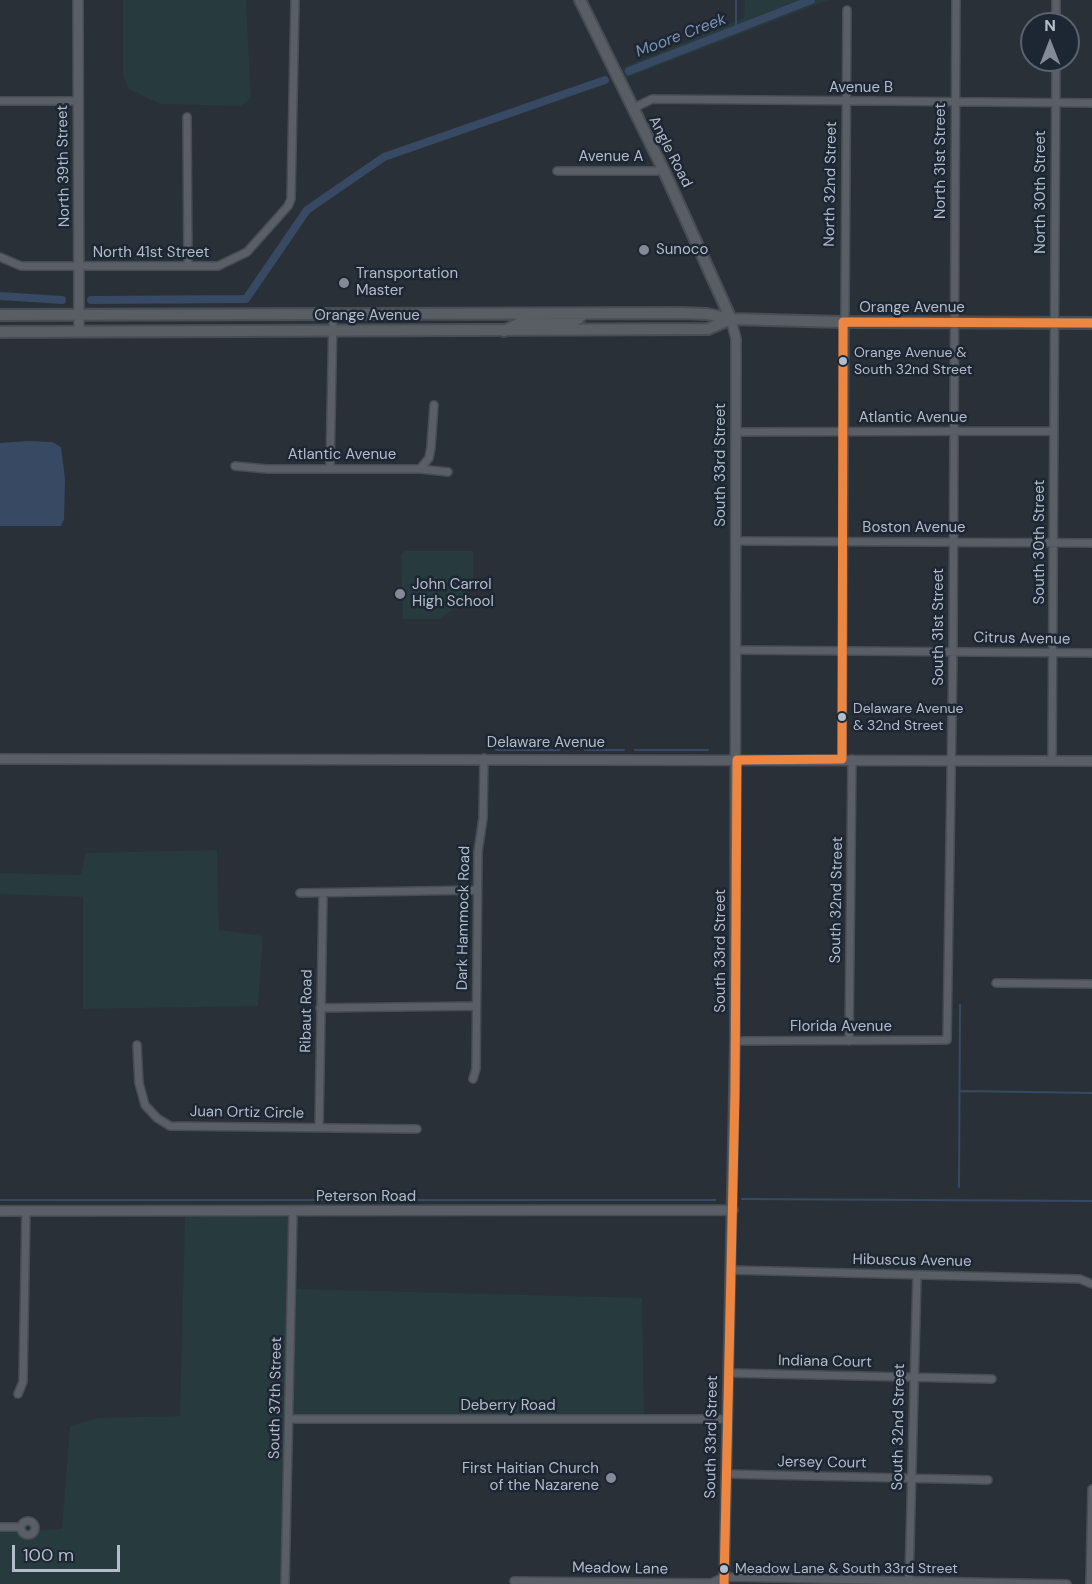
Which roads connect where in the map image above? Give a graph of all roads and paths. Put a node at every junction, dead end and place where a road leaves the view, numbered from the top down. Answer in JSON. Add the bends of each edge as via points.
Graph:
{"nodes":[{"id":1,"x":78,"y":0,"type":"edge"},
{"id":2,"x":295,"y":0,"type":"edge"},
{"id":3,"x":580,"y":0,"type":"edge"},
{"id":4,"x":956,"y":0,"type":"edge"},
{"id":5,"x":847,"y":10,"type":"dead end"},
{"id":6,"x":1056,"y":72,"type":"edge"},
{"id":7,"x":78,"y":101,"type":"junction"},
{"id":8,"x":845,"y":101,"type":"junction"},
{"id":9,"x":0,"y":102,"type":"edge"},
{"id":10,"x":955,"y":102,"type":"junction"},
{"id":11,"x":1055,"y":103,"type":"junction"},
{"id":12,"x":1092,"y":103,"type":"edge"},
{"id":13,"x":632,"y":109,"type":"junction"},
{"id":14,"x":187,"y":117,"type":"dead end"},
{"id":15,"x":557,"y":171,"type":"dead end"},
{"id":16,"x":664,"y":171,"type":"junction"},
{"id":17,"x":0,"y":257,"type":"edge"},
{"id":18,"x":80,"y":267,"type":"junction"},
{"id":19,"x":188,"y":267,"type":"junction"},
{"id":20,"x":584,"y":313,"type":"junction"},
{"id":21,"x":79,"y":314,"type":"junction"},
{"id":22,"x":0,"y":315,"type":"edge"},
{"id":23,"x":333,"y":315,"type":"junction"},
{"id":24,"x":731,"y":319,"type":"junction"},
{"id":25,"x":843,"y":322,"type":"junction"},
{"id":26,"x":954,"y":323,"type":"junction"},
{"id":27,"x":1092,"y":323,"type":"edge"},
{"id":28,"x":1054,"y":324,"type":"junction"},
{"id":29,"x":332,"y":330,"type":"junction"},
{"id":30,"x":80,"y":331,"type":"junction"},
{"id":31,"x":504,"y":331,"type":"junction"},
{"id":32,"x":0,"y":332,"type":"edge"},
{"id":33,"x":434,"y":405,"type":"dead end"},
{"id":34,"x":1054,"y":431,"type":"junction"},
{"id":35,"x":736,"y":432,"type":"junction"},
{"id":36,"x":844,"y":432,"type":"junction"},
{"id":37,"x":955,"y":432,"type":"junction"},
{"id":38,"x":235,"y":466,"type":"dead end"},
{"id":39,"x":330,"y":468,"type":"junction"},
{"id":40,"x":420,"y":469,"type":"junction"},
{"id":41,"x":448,"y":472,"type":"dead end"},
{"id":42,"x":735,"y":541,"type":"junction"},
{"id":43,"x":844,"y":541,"type":"junction"},
{"id":44,"x":953,"y":541,"type":"junction"},
{"id":45,"x":1054,"y":543,"type":"junction"},
{"id":46,"x":1092,"y":543,"type":"edge"},
{"id":47,"x":735,"y":650,"type":"junction"},
{"id":48,"x":953,"y":651,"type":"junction"},
{"id":49,"x":843,"y":652,"type":"junction"},
{"id":50,"x":1053,"y":653,"type":"junction"},
{"id":51,"x":1092,"y":653,"type":"edge"},
{"id":52,"x":484,"y":758,"type":"junction"},
{"id":53,"x":0,"y":759,"type":"edge"},
{"id":54,"x":847,"y":759,"type":"junction"},
{"id":55,"x":737,"y":760,"type":"junction"},
{"id":56,"x":951,"y":760,"type":"junction"},
{"id":57,"x":1052,"y":761,"type":"junction"},
{"id":58,"x":1092,"y":761,"type":"edge"},
{"id":59,"x":477,"y":890,"type":"junction"},
{"id":60,"x":300,"y":893,"type":"dead end"},
{"id":61,"x":323,"y":894,"type":"junction"},
{"id":62,"x":996,"y":982,"type":"dead end"},
{"id":63,"x":1092,"y":984,"type":"edge"},
{"id":64,"x":476,"y":1006,"type":"junction"},
{"id":65,"x":320,"y":1008,"type":"junction"},
{"id":66,"x":947,"y":1040,"type":"joint"},
{"id":67,"x":735,"y":1041,"type":"junction"},
{"id":68,"x":849,"y":1041,"type":"junction"},
{"id":69,"x":137,"y":1045,"type":"dead end"},
{"id":70,"x":472,"y":1079,"type":"dead end"},
{"id":71,"x":319,"y":1128,"type":"junction"},
{"id":72,"x":417,"y":1129,"type":"dead end"},
{"id":73,"x":26,"y":1210,"type":"junction"},
{"id":74,"x":733,"y":1210,"type":"junction"},
{"id":75,"x":0,"y":1211,"type":"edge"},
{"id":76,"x":294,"y":1212,"type":"junction"},
{"id":77,"x":731,"y":1270,"type":"junction"},
{"id":78,"x":916,"y":1275,"type":"junction"},
{"id":79,"x":1091,"y":1284,"type":"edge"},
{"id":80,"x":729,"y":1373,"type":"junction"},
{"id":81,"x":914,"y":1377,"type":"junction"},
{"id":82,"x":992,"y":1379,"type":"dead end"},
{"id":83,"x":18,"y":1394,"type":"dead end"},
{"id":84,"x":289,"y":1419,"type":"junction"},
{"id":85,"x":728,"y":1419,"type":"junction"},
{"id":86,"x":726,"y":1474,"type":"junction"},
{"id":87,"x":912,"y":1478,"type":"junction"},
{"id":88,"x":988,"y":1480,"type":"dead end"},
{"id":89,"x":1092,"y":1489,"type":"edge"},
{"id":90,"x":0,"y":1527,"type":"edge"},
{"id":91,"x":20,"y":1527,"type":"dead end"},
{"id":92,"x":514,"y":1581,"type":"dead end"},
{"id":93,"x":724,"y":1581,"type":"edge"},
{"id":94,"x":909,"y":1581,"type":"junction"},
{"id":95,"x":1004,"y":1583,"type":"edge"},
{"id":96,"x":285,"y":1584,"type":"edge"},
{"id":97,"x":1067,"y":1584,"type":"edge"},
{"id":98,"x":1090,"y":1584,"type":"edge"}],
"edges":[{"from":1,"to":7,"type":"street","name":"North 39th Street"},
{"from":2,"to":19,"type":"street","name":"North 41st Street","via":[[288,207],[247,252],[218,267]]},
{"from":3,"to":13,"type":"main road","name":"Angle Road"},
{"from":4,"to":10,"type":"street","name":"North 31st Street"},
{"from":5,"to":8,"type":"street","name":"North 32nd Street"},
{"from":6,"to":11,"type":"street","name":"North 30th Street"},
{"from":7,"to":9,"type":"street"},
{"from":7,"to":18,"type":"street","name":"North 39th Street"},
{"from":8,"to":10,"type":"street","name":"Avenue B"},
{"from":8,"to":13,"type":"street","name":"Avenue B","via":[[652,99]]},
{"from":8,"to":25,"type":"street","name":"North 32nd Street"},
{"from":10,"to":11,"type":"street","name":"Avenue B"},
{"from":10,"to":26,"type":"street","name":"North 31st Street"},
{"from":11,"to":12,"type":"street","name":"Avenue B"},
{"from":11,"to":28,"type":"street","name":"North 30th Street"},
{"from":13,"to":16,"type":"main road","name":"Angle Road"},
{"from":14,"to":19,"type":"street"},
{"from":15,"to":16,"type":"street","name":"Avenue A"},
{"from":16,"to":24,"type":"main road","name":"Angle Road"},
{"from":17,"to":18,"type":"street","name":"North 41st Street","via":[[21,266]]},
{"from":18,"to":19,"type":"street","name":"North 41st Street"},
{"from":18,"to":21,"type":"street","name":"North 39th Street"},
{"from":20,"to":23,"type":"main road","name":"Orange Avenue"},
{"from":20,"to":24,"type":"main road","name":"Orange Avenue","via":[[707,314]]},
{"from":20,"to":31,"type":"main road","via":[[573,321],[520,323]]},
{"from":21,"to":22,"type":"main road","name":"Orange Avenue"},
{"from":21,"to":23,"type":"main road","name":"Orange Avenue"},
{"from":21,"to":30,"type":"street","name":"North 39th Street"},
{"from":23,"to":29,"type":"street"},
{"from":24,"to":25,"type":"main road","name":"Orange Avenue"},
{"from":24,"to":31,"type":"main road","name":"Orange Avenue","via":[[708,329]]},
{"from":24,"to":35,"type":"street","name":"South 33rd Street","via":[[736,339]]},
{"from":25,"to":26,"type":"main road","name":"Orange Avenue"},
{"from":25,"to":36,"type":"street","name":"South 32nd Street"},
{"from":26,"to":28,"type":"main road","name":"Orange Avenue"},
{"from":26,"to":37,"type":"street","name":"South 31st Street"},
{"from":27,"to":28,"type":"main road","name":"Orange Avenue"},
{"from":28,"to":34,"type":"street","name":"South 30th Street"},
{"from":29,"to":30,"type":"main road","name":"Orange Avenue"},
{"from":29,"to":31,"type":"main road","name":"Orange Avenue"},
{"from":29,"to":39,"type":"street"},
{"from":30,"to":32,"type":"main road","name":"Orange Avenue"},
{"from":33,"to":40,"type":"street","via":[[429,458]]},
{"from":34,"to":37,"type":"street","name":"Atlantic Avenue"},
{"from":34,"to":45,"type":"street","name":"South 30th Street"},
{"from":35,"to":36,"type":"street","name":"Atlantic Avenue"},
{"from":35,"to":42,"type":"street","name":"South 33rd Street"},
{"from":36,"to":37,"type":"street","name":"Atlantic Avenue"},
{"from":36,"to":43,"type":"street","name":"South 32nd Street"},
{"from":37,"to":44,"type":"street","name":"South 31st Street"},
{"from":38,"to":39,"type":"street","name":"Atlantic Avenue"},
{"from":39,"to":40,"type":"street","name":"Atlantic Avenue"},
{"from":40,"to":41,"type":"street","name":"Atlantic Avenue"},
{"from":42,"to":43,"type":"street","name":"Boston Avenue"},
{"from":42,"to":47,"type":"street","name":"South 33rd Street"},
{"from":43,"to":44,"type":"street","name":"Boston Avenue"},
{"from":43,"to":49,"type":"street","name":"South 32nd Street"},
{"from":44,"to":45,"type":"street","name":"Boston Avenue"},
{"from":44,"to":48,"type":"street","name":"South 31st Street"},
{"from":45,"to":46,"type":"street","name":"Boston Avenue"},
{"from":45,"to":50,"type":"street","name":"South 30th Street"},
{"from":47,"to":49,"type":"street","name":"Citrus Avenue"},
{"from":47,"to":55,"type":"street","name":"South 33rd Street"},
{"from":48,"to":49,"type":"street","name":"Citrus Avenue"},
{"from":48,"to":50,"type":"street","name":"Citrus Avenue"},
{"from":48,"to":56,"type":"street","name":"South 31st Street"},
{"from":49,"to":54,"type":"street","name":"South 32nd Street"},
{"from":50,"to":51,"type":"street","name":"Citrus Avenue"},
{"from":50,"to":57,"type":"street","name":"South 30th Street"},
{"from":52,"to":53,"type":"street","name":"Delaware Avenue"},
{"from":52,"to":55,"type":"street","name":"Delaware Avenue"},
{"from":52,"to":59,"type":"street","name":"Dark Hammock Road"},
{"from":54,"to":55,"type":"street","name":"Delaware Avenue"},
{"from":54,"to":56,"type":"street","name":"Delaware Avenue"},
{"from":54,"to":68,"type":"street","name":"South 32nd Street"},
{"from":55,"to":67,"type":"street","name":"South 33rd Street"},
{"from":56,"to":57,"type":"street","name":"Delaware Avenue"},
{"from":56,"to":66,"type":"street","name":"South 31st Street"},
{"from":57,"to":58,"type":"street","name":"Delaware Avenue"},
{"from":59,"to":61,"type":"street"},
{"from":59,"to":64,"type":"street","name":"Dark Hammock Road"},
{"from":60,"to":61,"type":"street"},
{"from":61,"to":65,"type":"street","name":"Ribaut Road"},
{"from":62,"to":63,"type":"street"},
{"from":64,"to":65,"type":"street"},
{"from":64,"to":70,"type":"street","name":"Dark Hammock Road","via":[[476,1069]]},
{"from":65,"to":71,"type":"street","name":"Ribaut Road"},
{"from":66,"to":68,"type":"street","name":"Florida Avenue"},
{"from":67,"to":68,"type":"street","name":"Florida Avenue"},
{"from":67,"to":74,"type":"street","name":"South 33rd Street"},
{"from":69,"to":71,"type":"street","name":"Juan Ortiz Circle","via":[[144,1105],[170,1126]]},
{"from":71,"to":72,"type":"street","name":"Juan Ortiz Circle"},
{"from":73,"to":75,"type":"street","name":"Peterson Road"},
{"from":73,"to":76,"type":"street","name":"Peterson Road"},
{"from":73,"to":83,"type":"street","via":[[22,1382]]},
{"from":74,"to":76,"type":"street","name":"Peterson Road"},
{"from":74,"to":77,"type":"street","name":"South 33rd Street"},
{"from":76,"to":84,"type":"street","name":"South 37th Street"},
{"from":77,"to":78,"type":"street","name":"Hibuscus Avenue"},
{"from":77,"to":80,"type":"street","name":"South 33rd Street"},
{"from":78,"to":79,"type":"street","name":"Hibuscus Avenue","via":[[1080,1279]]},
{"from":78,"to":81,"type":"street","name":"South 32nd Street"},
{"from":80,"to":81,"type":"street","name":"Indiana Court"},
{"from":80,"to":85,"type":"street","name":"South 33rd Street"},
{"from":81,"to":82,"type":"street","name":"Indiana Court"},
{"from":81,"to":87,"type":"street","name":"South 32nd Street"},
{"from":84,"to":85,"type":"street","name":"Deberry Road"},
{"from":84,"to":96,"type":"street","name":"South 37th Street"},
{"from":85,"to":86,"type":"street","name":"South 33rd Street"},
{"from":86,"to":87,"type":"street","name":"Jersey Court"},
{"from":86,"to":93,"type":"street","name":"South 33rd Street"},
{"from":87,"to":88,"type":"street","name":"Jersey Court"},
{"from":87,"to":94,"type":"street","name":"South 32nd Street"},
{"from":89,"to":98,"type":"street"},
{"from":90,"to":91,"type":"street"},
{"from":92,"to":93,"type":"street","name":"Meadow Lane"},
{"from":93,"to":94,"type":"street","name":"Meadow Lane"},
{"from":94,"to":95,"type":"street","name":"Meadow Lane"},
{"from":95,"to":97,"type":"street","name":"Meadow Lane"}]}
